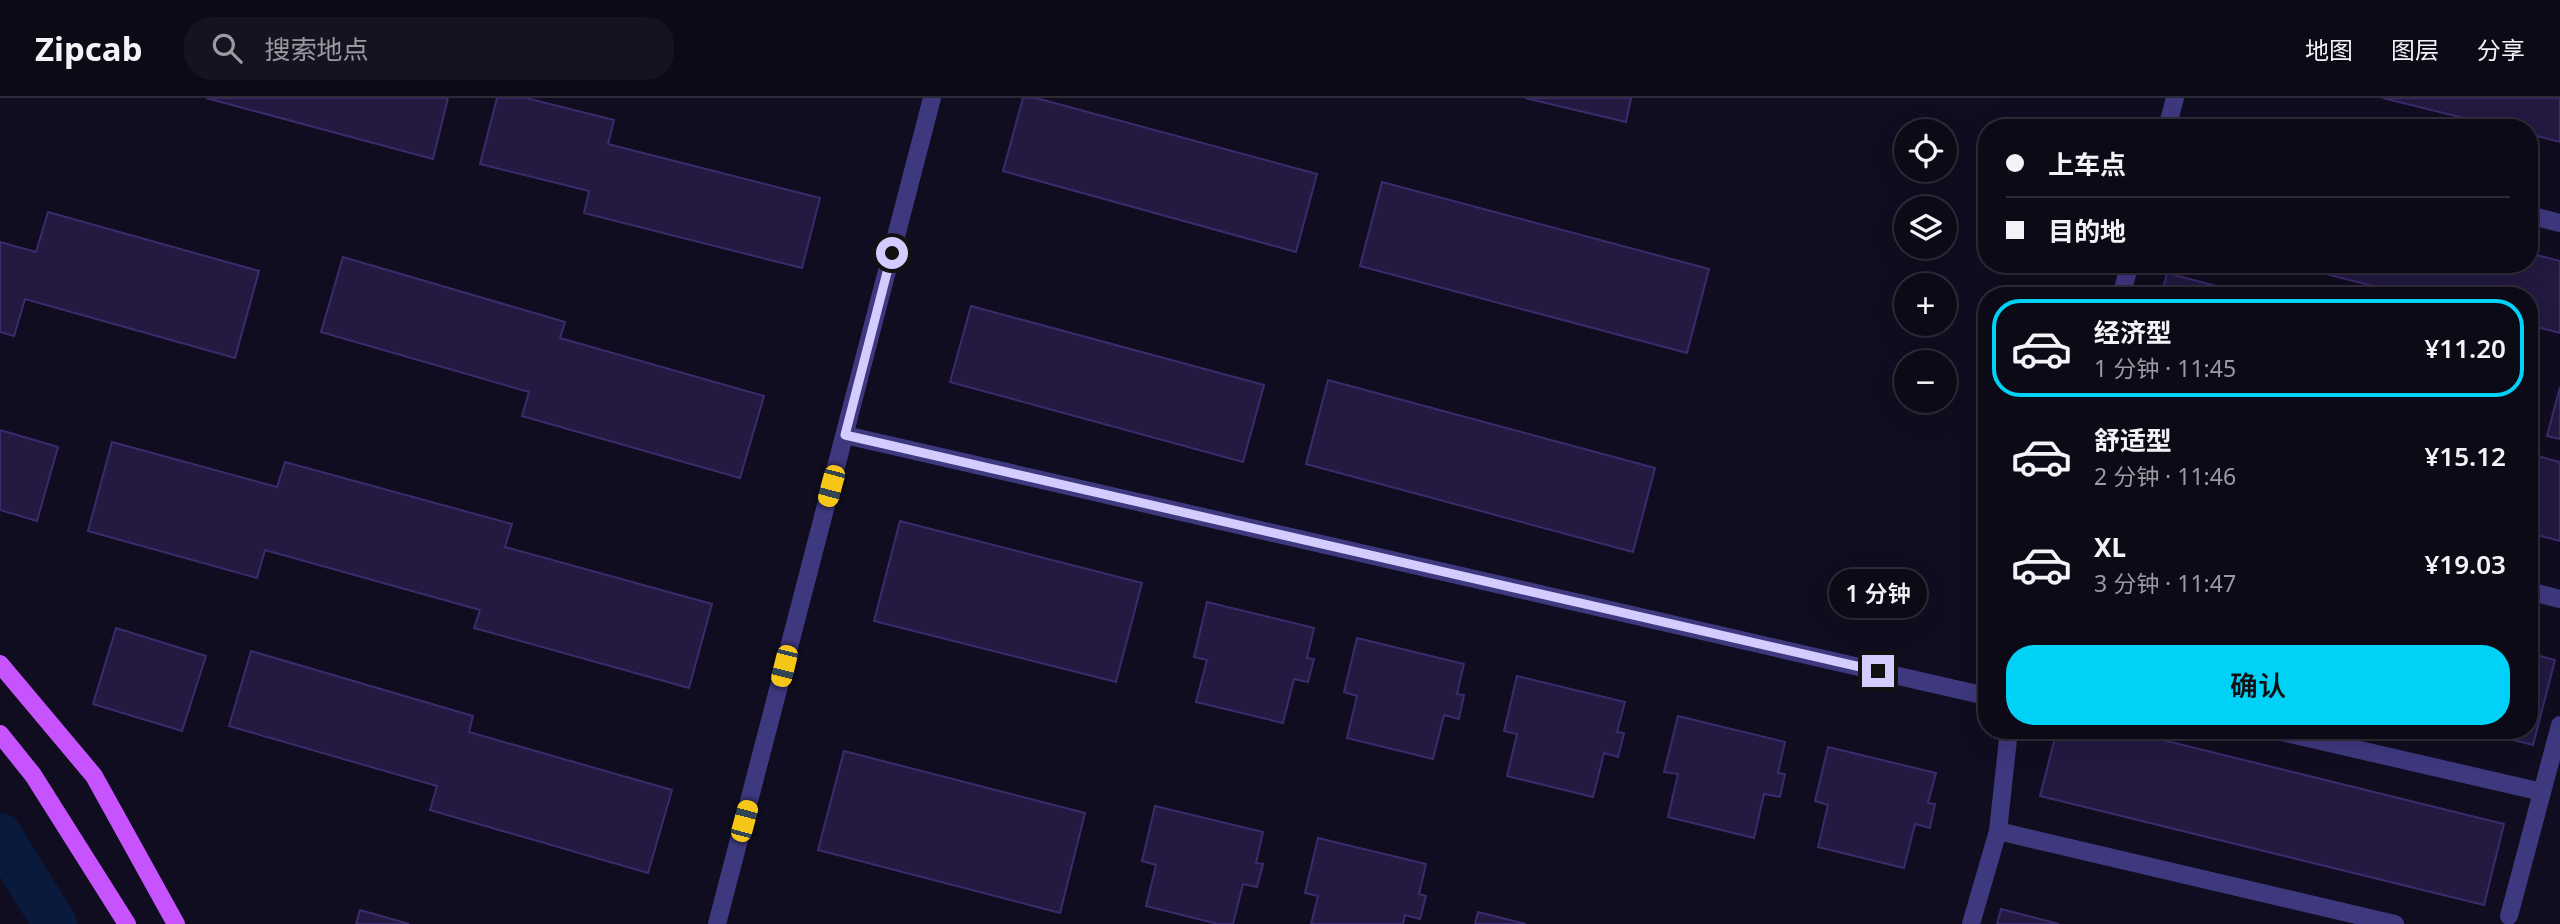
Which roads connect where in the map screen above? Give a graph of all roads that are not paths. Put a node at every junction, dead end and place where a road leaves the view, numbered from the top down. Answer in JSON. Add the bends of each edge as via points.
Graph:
{"nodes":[{"id":1,"x":932,"y":98,"type":"edge"},
{"id":2,"x":2175,"y":98,"type":"edge"},
{"id":3,"x":2169,"y":119,"type":"edge"},
{"id":4,"x":2538,"y":217,"type":"edge"},
{"id":5,"x":2560,"y":223,"type":"edge"},
{"id":6,"x":845,"y":435,"type":"junction"},
{"id":7,"x":2538,"y":593,"type":"edge"},
{"id":8,"x":2560,"y":599,"type":"edge"},
{"id":9,"x":0,"y":664,"type":"edge"},
{"id":10,"x":1978,"y":694,"type":"edge"},
{"id":11,"x":2560,"y":725,"type":"edge"},
{"id":12,"x":0,"y":734,"type":"edge"},
{"id":13,"x":2008,"y":739,"type":"edge"},
{"id":14,"x":2312,"y":739,"type":"edge"},
{"id":15,"x":2556,"y":760,"type":"edge"},
{"id":16,"x":2542,"y":792,"type":"junction"},
{"id":17,"x":1998,"y":831,"type":"junction"},
{"id":18,"x":2509,"y":916,"type":"dead end"},
{"id":19,"x":127,"y":924,"type":"edge"},
{"id":20,"x":176,"y":924,"type":"edge"},
{"id":21,"x":717,"y":924,"type":"edge"},
{"id":22,"x":1971,"y":924,"type":"edge"},
{"id":23,"x":2395,"y":924,"type":"edge"}],
"edges":[{"from":1,"to":6,"type":"street"},
{"from":2,"to":3,"type":"street"},
{"from":4,"to":5,"type":"street"},
{"from":6,"to":10,"type":"street"},
{"from":6,"to":21,"type":"street"},
{"from":7,"to":8,"type":"street"},
{"from":9,"to":20,"type":"main road","via":[[94,776]]},
{"from":11,"to":15,"type":"street"},
{"from":12,"to":19,"type":"main road","via":[[33,775]]},
{"from":13,"to":17,"type":"street"},
{"from":14,"to":16,"type":"street"},
{"from":15,"to":16,"type":"street"},
{"from":16,"to":18,"type":"street"},
{"from":17,"to":22,"type":"street"},
{"from":17,"to":23,"type":"street"}]}
